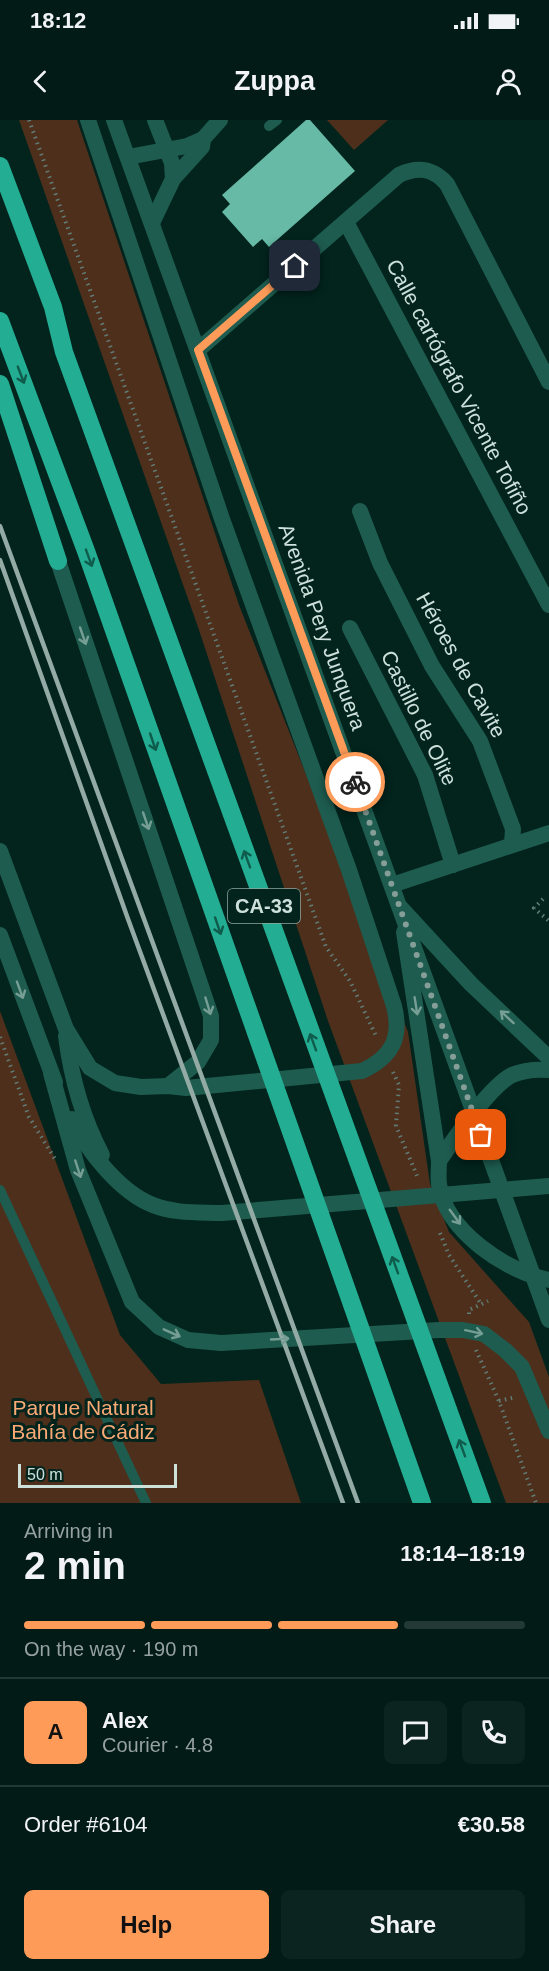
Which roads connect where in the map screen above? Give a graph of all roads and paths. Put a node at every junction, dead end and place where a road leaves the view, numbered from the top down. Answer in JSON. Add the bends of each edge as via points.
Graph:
{"nodes":[{"id":1,"x":29,"y":120,"type":"edge"},
{"id":2,"x":88,"y":120,"type":"edge"},
{"id":3,"x":114,"y":120,"type":"edge"},
{"id":4,"x":155,"y":120,"type":"edge"},
{"id":5,"x":220,"y":120,"type":"edge"},
{"id":6,"x":203,"y":139,"type":"junction"},
{"id":7,"x":166,"y":149,"type":"junction"},
{"id":8,"x":128,"y":157,"type":"junction"},
{"id":9,"x":0,"y":166,"type":"edge"},
{"id":10,"x":173,"y":179,"type":"junction"},
{"id":11,"x":346,"y":222,"type":"junction"},
{"id":12,"x":152,"y":223,"type":"junction"},
{"id":13,"x":0,"y":321,"type":"edge"},
{"id":14,"x":198,"y":350,"type":"junction"},
{"id":15,"x":549,"y":382,"type":"edge"},
{"id":16,"x":0,"y":384,"type":"edge"},
{"id":17,"x":360,"y":511,"type":"dead end"},
{"id":18,"x":58,"y":561,"type":"joint"},
{"id":19,"x":549,"y":605,"type":"edge"},
{"id":20,"x":350,"y":628,"type":"dead end"},
{"id":21,"x":549,"y":833,"type":"edge"},
{"id":22,"x":512,"y":844,"type":"junction"},
{"id":23,"x":0,"y":851,"type":"edge"},
{"id":24,"x":453,"y":865,"type":"junction"},
{"id":25,"x":392,"y":885,"type":"junction"},
{"id":26,"x":543,"y":898,"type":"dead end"},
{"id":27,"x":400,"y":907,"type":"junction"},
{"id":28,"x":549,"y":921,"type":"edge"},
{"id":29,"x":0,"y":935,"type":"edge"},
{"id":30,"x":66,"y":1029,"type":"junction"},
{"id":31,"x":380,"y":1044,"type":"dead end"},
{"id":32,"x":549,"y":1058,"type":"edge"},
{"id":33,"x":389,"y":1064,"type":"dead end"},
{"id":34,"x":549,"y":1070,"type":"edge"},
{"id":35,"x":51,"y":1073,"type":"junction"},
{"id":36,"x":168,"y":1086,"type":"junction"},
{"id":37,"x":473,"y":1115,"type":"junction"},
{"id":38,"x":439,"y":1161,"type":"junction"},
{"id":39,"x":112,"y":1174,"type":"junction"},
{"id":40,"x":418,"y":1179,"type":"dead end"},
{"id":41,"x":549,"y":1186,"type":"edge"},
{"id":42,"x":0,"y":1190,"type":"edge"},
{"id":43,"x":435,"y":1223,"type":"dead end"},
{"id":44,"x":541,"y":1278,"type":"edge"},
{"id":45,"x":488,"y":1301,"type":"dead end"},
{"id":46,"x":481,"y":1305,"type":"junction"},
{"id":47,"x":468,"y":1318,"type":"dead end"},
{"id":48,"x":549,"y":1320,"type":"edge"},
{"id":49,"x":473,"y":1344,"type":"dead end"},
{"id":50,"x":549,"y":1431,"type":"edge"},
{"id":51,"x":146,"y":1503,"type":"edge"},
{"id":52,"x":422,"y":1503,"type":"edge"},
{"id":53,"x":482,"y":1503,"type":"edge"},
{"id":54,"x":536,"y":1503,"type":"edge"}],
"edges":[{"from":1,"to":31,"type":"path","via":[[326,947],[350,981]]},
{"from":2,"to":36,"type":"street","via":[[299,738],[349,870],[398,1022],[391,1049],[379,1063],[362,1071],[186,1088]]},
{"from":3,"to":8,"type":"street","name":"Avenida Pery Junquera"},
{"from":4,"to":7,"type":"street"},
{"from":5,"to":6,"type":"street"},
{"from":6,"to":7,"type":"street"},
{"from":6,"to":10,"type":"street","via":[[202,147]]},
{"from":7,"to":8,"type":"street"},
{"from":7,"to":10,"type":"street"},
{"from":8,"to":12,"type":"street","name":"Avenida Pery Junquera"},
{"from":53,"to":9,"type":"highway","number":"CA-33","one_way":true},
{"from":10,"to":12,"type":"street"},
{"from":11,"to":14,"type":"street"},
{"from":11,"to":15,"type":"street","via":[[399,175],[420,169],[440,176]]},
{"from":11,"to":19,"type":"street","name":"Calle cartógrafo Vicente Tofiño"},
{"from":12,"to":14,"type":"street","name":"Avenida Pery Junquera"},
{"from":13,"to":52,"type":"highway","number":"CA-33","one_way":true,"via":[[86,551]]},
{"from":14,"to":25,"type":"street","name":"Avenida Pery Junquera"},
{"from":16,"to":18,"type":"highway"},
{"from":17,"to":22,"type":"street","name":"Héroes de Cavite","via":[[380,563],[432,666],[480,741],[513,829]]},
{"from":18,"to":36,"type":"street","one_way":true,"via":[[211,1016],[211,1040],[198,1062]]},
{"from":20,"to":24,"type":"street","name":"Castillo de Olite","via":[[425,775]]},
{"from":21,"to":22,"type":"street"},
{"from":22,"to":24,"type":"street"},
{"from":23,"to":30,"type":"street"},
{"from":24,"to":25,"type":"street"},
{"from":25,"to":27,"type":"street","name":"Avenida Pery Junquera"},
{"from":26,"to":28,"type":"path","via":[[534,908]]},
{"from":32,"to":27,"type":"street","one_way":true,"via":[[471,984]]},
{"from":27,"to":37,"type":"street","name":"Avenida Pery Junquera"},
{"from":27,"to":38,"type":"street","one_way":true},
{"from":29,"to":35,"type":"street","one_way":true},
{"from":30,"to":36,"type":"street","via":[[90,1068],[115,1083]]},
{"from":30,"to":39,"type":"street","via":[[69,1059],[93,1137]]},
{"from":33,"to":40,"type":"path","via":[[399,1085],[396,1126]]},
{"from":34,"to":37,"type":"street","via":[[511,1075]]},
{"from":35,"to":39,"type":"street","via":[[82,1140]]},
{"from":35,"to":50,"type":"street","one_way":true,"via":[[78,1170],[132,1302],[159,1328],[188,1340],[221,1343],[439,1330],[484,1334],[522,1367]]},
{"from":37,"to":38,"type":"street"},
{"from":37,"to":44,"type":"street","name":"Avenida Pery Junquera"},
{"from":38,"to":44,"type":"street","one_way":true,"via":[[439,1185],[446,1205],[482,1250]]},
{"from":39,"to":41,"type":"street","via":[[153,1205],[187,1212]]},
{"from":42,"to":51,"type":"lane"},
{"from":43,"to":46,"type":"path","via":[[449,1255]]},
{"from":44,"to":48,"type":"street","name":"Avenida Pery Junquera"},
{"from":45,"to":46,"type":"path"},
{"from":46,"to":47,"type":"path","via":[[470,1310]]},
{"from":49,"to":54,"type":"path","via":[[499,1401]]}]}
